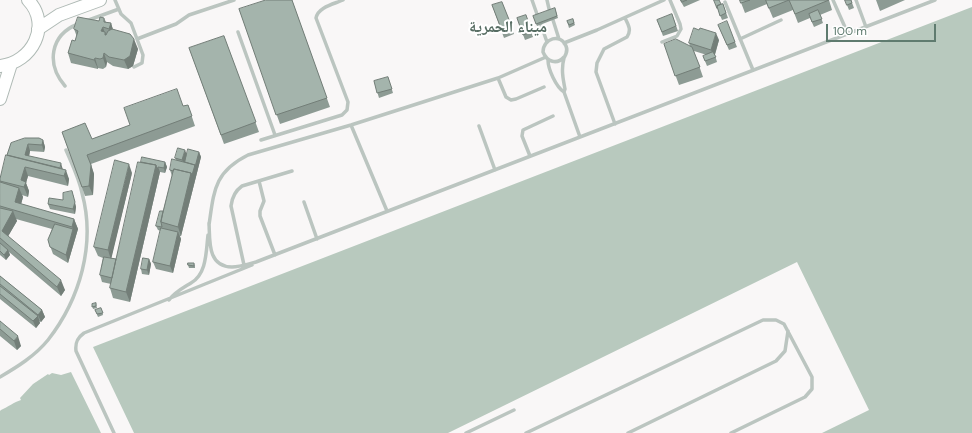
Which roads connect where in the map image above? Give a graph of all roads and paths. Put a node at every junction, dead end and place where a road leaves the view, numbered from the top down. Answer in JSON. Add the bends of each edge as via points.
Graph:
{"nodes":[{"id":1,"x":28,"y":0,"type":"edge"},
{"id":2,"x":100,"y":0,"type":"edge"},
{"id":3,"x":116,"y":0,"type":"edge"},
{"id":4,"x":234,"y":0,"type":"edge"},
{"id":5,"x":343,"y":0,"type":"edge"},
{"id":6,"x":532,"y":0,"type":"edge"},
{"id":7,"x":547,"y":0,"type":"edge"},
{"id":8,"x":664,"y":0,"type":"edge"},
{"id":9,"x":670,"y":0,"type":"edge"},
{"id":10,"x":833,"y":0,"type":"edge"},
{"id":11,"x":856,"y":0,"type":"edge"},
{"id":12,"x":935,"y":0,"type":"edge"},
{"id":13,"x":725,"y":2,"type":"dead end"},
{"id":14,"x":119,"y":9,"type":"junction"},
{"id":15,"x":550,"y":13,"type":"edge"},
{"id":16,"x":538,"y":17,"type":"edge"},
{"id":17,"x":625,"y":18,"type":"junction"},
{"id":18,"x":552,"y":20,"type":"edge"},
{"id":19,"x":781,"y":20,"type":"dead end"},
{"id":20,"x":541,"y":25,"type":"edge"},
{"id":21,"x":866,"y":27,"type":"junction"},
{"id":22,"x":38,"y":29,"type":"junction"},
{"id":23,"x":238,"y":32,"type":"dead end"},
{"id":24,"x":848,"y":34,"type":"junction"},
{"id":25,"x":137,"y":39,"type":"junction"},
{"id":26,"x":559,"y":39,"type":"junction"},
{"id":27,"x":740,"y":39,"type":"junction"},
{"id":28,"x":547,"y":42,"type":"junction"},
{"id":29,"x":662,"y":42,"type":"dead end"},
{"id":30,"x":564,"y":43,"type":"junction"},
{"id":31,"x":564,"y":57,"type":"junction"},
{"id":32,"x":547,"y":58,"type":"junction"},
{"id":33,"x":5,"y":65,"type":"edge"},
{"id":34,"x":134,"y":67,"type":"dead end"},
{"id":35,"x":753,"y":70,"type":"junction"},
{"id":36,"x":498,"y":78,"type":"junction"},
{"id":37,"x":64,"y":86,"type":"dead end"},
{"id":38,"x":544,"y":87,"type":"dead end"},
{"id":39,"x":564,"y":92,"type":"junction"},
{"id":40,"x":0,"y":99,"type":"edge"},
{"id":41,"x":552,"y":116,"type":"dead end"},
{"id":42,"x":615,"y":124,"type":"junction"},
{"id":43,"x":351,"y":125,"type":"junction"},
{"id":44,"x":479,"y":126,"type":"dead end"},
{"id":45,"x":275,"y":135,"type":"junction"},
{"id":46,"x":580,"y":137,"type":"junction"},
{"id":47,"x":261,"y":140,"type":"dead end"},
{"id":48,"x":66,"y":150,"type":"edge"},
{"id":49,"x":530,"y":156,"type":"junction"},
{"id":50,"x":495,"y":170,"type":"junction"},
{"id":51,"x":292,"y":171,"type":"dead end"},
{"id":52,"x":259,"y":181,"type":"junction"},
{"id":53,"x":304,"y":202,"type":"dead end"},
{"id":54,"x":387,"y":212,"type":"junction"},
{"id":55,"x":209,"y":223,"type":"junction"},
{"id":56,"x":317,"y":238,"type":"junction"},
{"id":57,"x":275,"y":255,"type":"junction"},
{"id":58,"x":256,"y":262,"type":"junction"},
{"id":59,"x":244,"y":265,"type":"junction"},
{"id":60,"x":169,"y":300,"type":"junction"},
{"id":61,"x":788,"y":331,"type":"junction"},
{"id":62,"x":0,"y":377,"type":"edge"},
{"id":63,"x":514,"y":410,"type":"dead end"},
{"id":64,"x":114,"y":433,"type":"edge"},
{"id":65,"x":466,"y":433,"type":"edge"},
{"id":66,"x":526,"y":433,"type":"edge"},
{"id":67,"x":628,"y":433,"type":"edge"},
{"id":68,"x":732,"y":433,"type":"edge"}],
"edges":[{"from":1,"to":22,"type":"main road","via":[[35,10]]},
{"from":2,"to":22,"type":"main road","via":[[59,15]]},
{"from":3,"to":14,"type":"lane"},
{"from":4,"to":25,"type":"lane","via":[[189,15],[176,24]]},
{"from":5,"to":45,"type":"lane","via":[[320,10],[316,18],[348,102],[347,110],[342,115]]},
{"from":6,"to":16,"type":"lane"},
{"from":7,"to":15,"type":"lane"},
{"from":8,"to":17,"type":"lane"},
{"from":9,"to":29,"type":"lane","via":[[681,29],[677,36]]},
{"from":10,"to":24,"type":"lane"},
{"from":11,"to":21,"type":"lane"},
{"from":12,"to":21,"type":"lane"},
{"from":13,"to":27,"type":"lane"},
{"from":14,"to":25,"type":"lane","via":[[131,23]]},
{"from":14,"to":37,"type":"lane","via":[[76,24],[61,35],[53,51],[53,61],[58,79]]},
{"from":17,"to":30,"type":"lane"},
{"from":17,"to":42,"type":"lane","via":[[630,28],[628,35],[604,49],[596,67]]},
{"from":18,"to":26,"type":"lane"},
{"from":19,"to":27,"type":"lane"},
{"from":20,"to":28,"type":"lane"},
{"from":21,"to":24,"type":"lane"},
{"from":22,"to":33,"type":"main road","via":[[30,51]]},
{"from":23,"to":45,"type":"lane"},
{"from":24,"to":35,"type":"lane"},
{"from":25,"to":34,"type":"lane","via":[[143,59],[142,63]]},
{"from":26,"to":28,"type":"lane"},
{"from":26,"to":30,"type":"lane"},
{"from":27,"to":35,"type":"lane"},
{"from":28,"to":32,"type":"lane","via":[[543,49]]},
{"from":30,"to":31,"type":"lane","via":[[567,50]]},
{"from":31,"to":32,"type":"lane","via":[[558,62]]},
{"from":31,"to":39,"type":"lane"},
{"from":32,"to":36,"type":"lane"},
{"from":32,"to":39,"type":"lane","via":[[549,70]]},
{"from":33,"to":40,"type":"main road"},
{"from":35,"to":42,"type":"lane"},
{"from":36,"to":38,"type":"lane","via":[[506,97],[511,100]]},
{"from":36,"to":43,"type":"lane"},
{"from":39,"to":46,"type":"lane"},
{"from":41,"to":49,"type":"lane","via":[[523,130],[522,136]]},
{"from":42,"to":46,"type":"lane"},
{"from":43,"to":54,"type":"lane"},
{"from":43,"to":55,"type":"lane","via":[[238,160],[221,176],[216,186]]},
{"from":44,"to":50,"type":"lane"},
{"from":45,"to":47,"type":"lane"},
{"from":46,"to":49,"type":"lane"},
{"from":48,"to":62,"type":"lane","via":[[83,194],[87,218],[87,243],[78,285],[70,305],[48,340],[32,355]]},
{"from":49,"to":50,"type":"lane"},
{"from":50,"to":54,"type":"lane"},
{"from":51,"to":52,"type":"lane"},
{"from":52,"to":57,"type":"lane","via":[[264,201],[260,216]]},
{"from":52,"to":59,"type":"lane","via":[[238,189],[231,206]]},
{"from":53,"to":56,"type":"lane"},
{"from":54,"to":56,"type":"lane"},
{"from":55,"to":59,"type":"lane","via":[[210,246],[214,258],[230,267]]},
{"from":55,"to":60,"type":"lane","via":[[202,272],[194,282],[175,293]]},
{"from":56,"to":57,"type":"lane"},
{"from":57,"to":58,"type":"lane"},
{"from":58,"to":59,"type":"lane"},
{"from":58,"to":60,"type":"lane"},
{"from":60,"to":64,"type":"lane","via":[[84,334],[76,343],[76,351]]},
{"from":61,"to":66,"type":"lane","via":[[780,321],[763,320]]},
{"from":61,"to":67,"type":"lane","via":[[785,351],[776,361]]},
{"from":61,"to":68,"type":"lane","via":[[812,377],[811,392]]},
{"from":63,"to":65,"type":"lane"}]}
